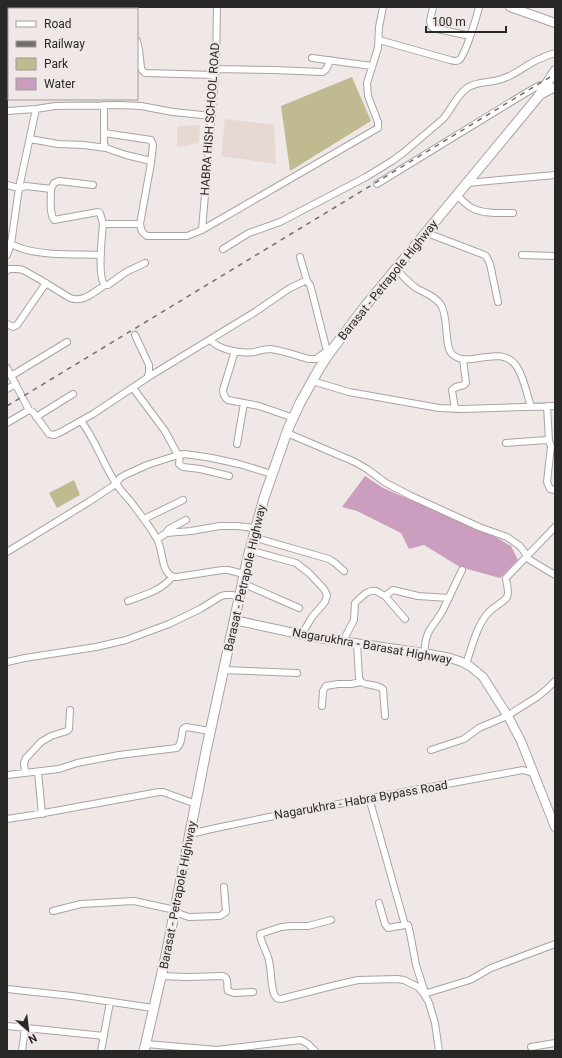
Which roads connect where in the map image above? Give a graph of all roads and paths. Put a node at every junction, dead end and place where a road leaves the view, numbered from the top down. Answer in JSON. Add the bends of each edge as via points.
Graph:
{"nodes":[{"id":1,"x":217,"y":7,"type":"edge"},
{"id":2,"x":383,"y":7,"type":"edge"},
{"id":3,"x":433,"y":7,"type":"edge"},
{"id":4,"x":479,"y":7,"type":"edge"},
{"id":5,"x":510,"y":7,"type":"edge"},
{"id":6,"x":555,"y":23,"type":"edge"},
{"id":7,"x":470,"y":36,"type":"junction"},
{"id":8,"x":379,"y":40,"type":"junction"},
{"id":9,"x":138,"y":46,"type":"edge"},
{"id":10,"x":555,"y":54,"type":"edge"},
{"id":11,"x":312,"y":58,"type":"dead end"},
{"id":12,"x":330,"y":60,"type":"junction"},
{"id":13,"x":372,"y":66,"type":"junction"},
{"id":14,"x":555,"y":70,"type":"edge"},
{"id":15,"x":216,"y":72,"type":"junction"},
{"id":16,"x":551,"y":85,"type":"edge"},
{"id":17,"x":93,"y":102,"type":"edge"},
{"id":18,"x":104,"y":105,"type":"junction"},
{"id":19,"x":36,"y":109,"type":"junction"},
{"id":20,"x":7,"y":111,"type":"edge"},
{"id":21,"x":212,"y":116,"type":"junction"},
{"id":22,"x":104,"y":133,"type":"junction"},
{"id":23,"x":30,"y":139,"type":"junction"},
{"id":24,"x":106,"y":148,"type":"junction"},
{"id":25,"x":151,"y":163,"type":"junction"},
{"id":26,"x":555,"y":175,"type":"edge"},
{"id":27,"x":468,"y":183,"type":"junction"},
{"id":28,"x":377,"y":184,"type":"dead end"},
{"id":29,"x":7,"y":185,"type":"edge"},
{"id":30,"x":93,"y":185,"type":"dead end"},
{"id":31,"x":19,"y":188,"type":"junction"},
{"id":32,"x":51,"y":189,"type":"junction"},
{"id":33,"x":457,"y":195,"type":"junction"},
{"id":34,"x":513,"y":213,"type":"dead end"},
{"id":35,"x":103,"y":224,"type":"junction"},
{"id":36,"x":140,"y":224,"type":"junction"},
{"id":37,"x":202,"y":230,"type":"junction"},
{"id":38,"x":426,"y":232,"type":"junction"},
{"id":39,"x":9,"y":243,"type":"edge"},
{"id":40,"x":222,"y":250,"type":"dead end"},
{"id":41,"x":7,"y":255,"type":"edge"},
{"id":42,"x":101,"y":255,"type":"junction"},
{"id":43,"x":522,"y":255,"type":"dead end"},
{"id":44,"x":555,"y":256,"type":"edge"},
{"id":45,"x":300,"y":257,"type":"dead end"},
{"id":46,"x":145,"y":263,"type":"dead end"},
{"id":47,"x":396,"y":269,"type":"junction"},
{"id":48,"x":7,"y":271,"type":"edge"},
{"id":49,"x":307,"y":281,"type":"junction"},
{"id":50,"x":46,"y":284,"type":"junction"},
{"id":51,"x":105,"y":285,"type":"junction"},
{"id":52,"x":498,"y":302,"type":"dead end"},
{"id":53,"x":7,"y":324,"type":"edge"},
{"id":54,"x":136,"y":335,"type":"dead end"},
{"id":55,"x":210,"y":340,"type":"junction"},
{"id":56,"x":66,"y":342,"type":"dead end"},
{"id":57,"x":235,"y":351,"type":"junction"},
{"id":58,"x":328,"y":353,"type":"junction"},
{"id":59,"x":463,"y":359,"type":"junction"},
{"id":60,"x":7,"y":368,"type":"edge"},
{"id":61,"x":11,"y":376,"type":"junction"},
{"id":62,"x":147,"y":378,"type":"junction"},
{"id":63,"x":312,"y":381,"type":"junction"},
{"id":64,"x":16,"y":384,"type":"junction"},
{"id":65,"x":7,"y":388,"type":"edge"},
{"id":66,"x":133,"y":388,"type":"junction"},
{"id":67,"x":73,"y":394,"type":"dead end"},
{"id":68,"x":244,"y":403,"type":"junction"},
{"id":69,"x":547,"y":406,"type":"junction"},
{"id":70,"x":555,"y":406,"type":"edge"},
{"id":71,"x":531,"y":407,"type":"junction"},
{"id":72,"x":455,"y":409,"type":"junction"},
{"id":73,"x":29,"y":410,"type":"junction"},
{"id":74,"x":36,"y":417,"type":"junction"},
{"id":75,"x":294,"y":418,"type":"junction"},
{"id":76,"x":80,"y":421,"type":"junction"},
{"id":77,"x":7,"y":423,"type":"edge"},
{"id":78,"x":287,"y":433,"type":"junction"},
{"id":79,"x":549,"y":441,"type":"junction"},
{"id":80,"x":506,"y":443,"type":"dead end"},
{"id":81,"x":237,"y":444,"type":"dead end"},
{"id":82,"x":179,"y":455,"type":"junction"},
{"id":83,"x":272,"y":474,"type":"junction"},
{"id":84,"x":229,"y":476,"type":"dead end"},
{"id":85,"x":116,"y":484,"type":"junction"},
{"id":86,"x":555,"y":490,"type":"edge"},
{"id":87,"x":183,"y":500,"type":"dead end"},
{"id":88,"x":144,"y":520,"type":"junction"},
{"id":89,"x":186,"y":520,"type":"dead end"},
{"id":90,"x":555,"y":526,"type":"edge"},
{"id":91,"x":254,"y":533,"type":"junction"},
{"id":92,"x":164,"y":535,"type":"junction"},
{"id":93,"x":157,"y":539,"type":"junction"},
{"id":94,"x":250,"y":550,"type":"junction"},
{"id":95,"x":7,"y":552,"type":"edge"},
{"id":96,"x":527,"y":556,"type":"junction"},
{"id":97,"x":462,"y":570,"type":"dead end"},
{"id":98,"x":344,"y":571,"type":"dead end"},
{"id":99,"x":555,"y":575,"type":"edge"},
{"id":100,"x":172,"y":577,"type":"junction"},
{"id":101,"x":243,"y":579,"type":"junction"},
{"id":102,"x":385,"y":596,"type":"junction"},
{"id":103,"x":449,"y":598,"type":"junction"},
{"id":104,"x":239,"y":599,"type":"junction"},
{"id":105,"x":128,"y":601,"type":"dead end"},
{"id":106,"x":299,"y":608,"type":"dead end"},
{"id":107,"x":405,"y":619,"type":"dead end"},
{"id":108,"x":234,"y":620,"type":"junction"},
{"id":109,"x":302,"y":634,"type":"junction"},
{"id":110,"x":343,"y":641,"type":"junction"},
{"id":111,"x":358,"y":643,"type":"junction"},
{"id":112,"x":424,"y":653,"type":"junction"},
{"id":113,"x":7,"y":662,"type":"edge"},
{"id":114,"x":466,"y":664,"type":"junction"},
{"id":115,"x":223,"y":670,"type":"junction"},
{"id":116,"x":297,"y":673,"type":"dead end"},
{"id":117,"x":555,"y":681,"type":"edge"},
{"id":118,"x":360,"y":682,"type":"junction"},
{"id":119,"x":322,"y":706,"type":"dead end"},
{"id":120,"x":70,"y":710,"type":"dead end"},
{"id":121,"x":385,"y":716,"type":"dead end"},
{"id":122,"x":508,"y":716,"type":"junction"},
{"id":123,"x":210,"y":731,"type":"junction"},
{"id":124,"x":431,"y":750,"type":"dead end"},
{"id":125,"x":532,"y":769,"type":"junction"},
{"id":126,"x":38,"y":772,"type":"junction"},
{"id":127,"x":25,"y":773,"type":"junction"},
{"id":128,"x":7,"y":775,"type":"edge"},
{"id":129,"x":369,"y":798,"type":"junction"},
{"id":130,"x":196,"y":804,"type":"junction"},
{"id":131,"x":42,"y":814,"type":"junction"},
{"id":132,"x":7,"y":819,"type":"edge"},
{"id":133,"x":555,"y":827,"type":"edge"},
{"id":134,"x":190,"y":834,"type":"junction"},
{"id":135,"x":224,"y":887,"type":"dead end"},
{"id":136,"x":379,"y":903,"type":"dead end"},
{"id":137,"x":53,"y":910,"type":"dead end"},
{"id":138,"x":175,"y":910,"type":"junction"},
{"id":139,"x":331,"y":920,"type":"dead end"},
{"id":140,"x":405,"y":924,"type":"junction"},
{"id":141,"x":555,"y":944,"type":"edge"},
{"id":142,"x":161,"y":976,"type":"junction"},
{"id":143,"x":7,"y":989,"type":"edge"},
{"id":144,"x":253,"y":992,"type":"dead end"},
{"id":145,"x":424,"y":993,"type":"junction"},
{"id":146,"x":110,"y":1002,"type":"junction"},
{"id":147,"x":153,"y":1008,"type":"junction"},
{"id":148,"x":7,"y":1026,"type":"edge"},
{"id":149,"x":25,"y":1028,"type":"junction"},
{"id":150,"x":104,"y":1036,"type":"junction"},
{"id":151,"x":555,"y":1043,"type":"edge"},
{"id":152,"x":145,"y":1047,"type":"edge"},
{"id":153,"x":531,"y":1047,"type":"dead end"},
{"id":154,"x":22,"y":1051,"type":"edge"},
{"id":155,"x":101,"y":1051,"type":"edge"},
{"id":156,"x":315,"y":1051,"type":"edge"},
{"id":157,"x":439,"y":1051,"type":"edge"}],
"edges":[{"from":1,"to":15,"type":"street","name":"HABRA HISH SCHOOL ROAD"},
{"from":2,"to":8,"type":"street"},
{"from":3,"to":7,"type":"street","via":[[430,21],[433,28]]},
{"from":4,"to":7,"type":"street"},
{"from":5,"to":6,"type":"main road"},
{"from":7,"to":8,"type":"street","via":[[462,57],[455,61]]},
{"from":8,"to":13,"type":"street"},
{"from":9,"to":15,"type":"street","via":[[141,68],[145,73]]},
{"from":10,"to":40,"type":"street","via":[[545,56],[508,77],[478,82],[468,87],[443,119],[392,161],[280,222],[249,233]]},
{"from":11,"to":12,"type":"street"},
{"from":12,"to":13,"type":"street"},
{"from":12,"to":15,"type":"street","via":[[324,72]]},
{"from":13,"to":37,"type":"street","via":[[367,91],[378,128]]},
{"from":14,"to":16,"type":"highway","name":"Barasat - Petrapole Highway"},
{"from":15,"to":21,"type":"street","name":"HABRA HISH SCHOOL ROAD"},
{"from":16,"to":27,"type":"highway","name":"Barasat - Petrapole Highway","via":[[538,96]]},
{"from":16,"to":28,"type":"street","via":[[538,86]]},
{"from":17,"to":18,"type":"street"},
{"from":17,"to":19,"type":"street"},
{"from":18,"to":21,"type":"street","via":[[141,106]]},
{"from":18,"to":22,"type":"street"},
{"from":19,"to":20,"type":"street"},
{"from":19,"to":23,"type":"street"},
{"from":21,"to":37,"type":"street","name":"HABRA HISH SCHOOL ROAD"},
{"from":22,"to":24,"type":"street"},
{"from":22,"to":25,"type":"street","via":[[150,140]]},
{"from":23,"to":24,"type":"street"},
{"from":23,"to":31,"type":"street"},
{"from":24,"to":25,"type":"street"},
{"from":25,"to":36,"type":"street"},
{"from":26,"to":27,"type":"street"},
{"from":27,"to":33,"type":"highway","name":"Barasat - Petrapole Highway"},
{"from":29,"to":31,"type":"street"},
{"from":30,"to":32,"type":"street","via":[[59,181]]},
{"from":31,"to":32,"type":"street","via":[[26,186]]},
{"from":31,"to":39,"type":"street"},
{"from":32,"to":35,"type":"street","via":[[54,220],[98,212],[102,215]]},
{"from":33,"to":34,"type":"street","via":[[472,208],[480,211]]},
{"from":33,"to":38,"type":"highway","name":"Barasat - Petrapole Highway"},
{"from":35,"to":36,"type":"street"},
{"from":35,"to":42,"type":"street"},
{"from":36,"to":37,"type":"street","via":[[141,231],[147,236],[187,236]]},
{"from":38,"to":47,"type":"highway","name":"Barasat - Petrapole Highway"},
{"from":38,"to":52,"type":"street","via":[[486,256]]},
{"from":39,"to":41,"type":"street"},
{"from":39,"to":42,"type":"street","via":[[35,252]]},
{"from":42,"to":51,"type":"street","via":[[102,279]]},
{"from":43,"to":44,"type":"street"},
{"from":45,"to":49,"type":"street"},
{"from":46,"to":51,"type":"street"},
{"from":47,"to":58,"type":"highway","name":"Barasat - Petrapole Highway"},
{"from":47,"to":59,"type":"street","via":[[440,304],[444,312],[450,353]]},
{"from":48,"to":50,"type":"street","via":[[23,270]]},
{"from":49,"to":55,"type":"street","via":[[298,283]]},
{"from":49,"to":58,"type":"street"},
{"from":50,"to":51,"type":"street","via":[[76,300],[83,299]]},
{"from":50,"to":53,"type":"street","via":[[17,325],[13,327]]},
{"from":54,"to":62,"type":"street","via":[[149,365]]},
{"from":55,"to":57,"type":"street","via":[[218,346]]},
{"from":55,"to":62,"type":"street"},
{"from":56,"to":61,"type":"street"},
{"from":57,"to":58,"type":"street","via":[[270,349],[314,360]]},
{"from":57,"to":68,"type":"street","via":[[223,393],[228,400]]},
{"from":58,"to":63,"type":"highway","name":"Barasat - Petrapole Highway"},
{"from":59,"to":71,"type":"street","via":[[496,356],[513,362],[521,375]]},
{"from":59,"to":72,"type":"street","via":[[466,383],[452,390]]},
{"from":60,"to":61,"type":"street"},
{"from":61,"to":64,"type":"street"},
{"from":62,"to":66,"type":"street"},
{"from":63,"to":72,"type":"street","via":[[367,396]]},
{"from":63,"to":75,"type":"highway","name":"Barasat - Petrapole Highway"},
{"from":64,"to":65,"type":"street"},
{"from":64,"to":73,"type":"street"},
{"from":66,"to":76,"type":"street"},
{"from":66,"to":82,"type":"street","via":[[165,431]]},
{"from":67,"to":74,"type":"street"},
{"from":68,"to":75,"type":"street"},
{"from":68,"to":81,"type":"street"},
{"from":69,"to":70,"type":"street"},
{"from":69,"to":71,"type":"street"},
{"from":69,"to":79,"type":"street"},
{"from":71,"to":72,"type":"street"},
{"from":73,"to":74,"type":"street"},
{"from":73,"to":77,"type":"street"},
{"from":74,"to":76,"type":"street","via":[[51,435]]},
{"from":75,"to":78,"type":"highway","name":"Barasat - Petrapole Highway"},
{"from":76,"to":85,"type":"street"},
{"from":78,"to":83,"type":"highway","name":"Barasat - Petrapole Highway"},
{"from":78,"to":96,"type":"street","via":[[355,462],[386,483],[423,502],[507,537],[520,546]]},
{"from":79,"to":80,"type":"street"},
{"from":79,"to":86,"type":"street","via":[[551,446],[547,482],[550,489]]},
{"from":82,"to":83,"type":"street","via":[[212,458]]},
{"from":82,"to":84,"type":"street","via":[[179,464],[183,467]]},
{"from":82,"to":85,"type":"street","via":[[125,475]]},
{"from":83,"to":91,"type":"highway","name":"Barasat - Petrapole Highway"},
{"from":85,"to":88,"type":"street"},
{"from":85,"to":95,"type":"street"},
{"from":87,"to":88,"type":"street"},
{"from":88,"to":93,"type":"street"},
{"from":89,"to":92,"type":"street","via":[[168,529]]},
{"from":90,"to":96,"type":"street"},
{"from":91,"to":92,"type":"street","via":[[237,526],[220,526]]},
{"from":91,"to":94,"type":"highway","name":"Barasat - Petrapole Highway"},
{"from":91,"to":98,"type":"street","via":[[332,560]]},
{"from":92,"to":93,"type":"street"},
{"from":93,"to":100,"type":"street","via":[[164,567]]},
{"from":94,"to":101,"type":"highway","name":"Barasat - Petrapole Highway"},
{"from":94,"to":109,"type":"street","via":[[296,563],[324,589],[327,595],[325,602]]},
{"from":96,"to":99,"type":"street"},
{"from":96,"to":114,"type":"street","via":[[506,578],[507,597],[489,612],[480,624]]},
{"from":97,"to":103,"type":"street"},
{"from":100,"to":101,"type":"street","via":[[228,570]]},
{"from":100,"to":105,"type":"street","via":[[161,588]]},
{"from":101,"to":104,"type":"highway","name":"Barasat - Petrapole Highway"},
{"from":101,"to":106,"type":"street"},
{"from":102,"to":103,"type":"street","via":[[393,590],[418,596]]},
{"from":102,"to":107,"type":"street"},
{"from":102,"to":110,"type":"street","via":[[375,591],[369,592],[355,603],[354,620]]},
{"from":103,"to":112,"type":"street","via":[[427,635]]},
{"from":104,"to":108,"type":"highway","name":"Barasat - Petrapole Highway"},
{"from":104,"to":113,"type":"street","via":[[226,594],[169,624],[126,640]]},
{"from":108,"to":109,"type":"main road","name":"Nagarukhra - Barasat Highway"},
{"from":108,"to":115,"type":"highway","name":"Barasat - Petrapole Highway"},
{"from":109,"to":110,"type":"main road","name":"Nagarukhra - Barasat Highway"},
{"from":110,"to":111,"type":"main road","name":"Nagarukhra - Barasat Highway"},
{"from":111,"to":112,"type":"main road","name":"Nagarukhra - Barasat Highway"},
{"from":111,"to":118,"type":"street"},
{"from":112,"to":114,"type":"main road","name":"Nagarukhra - Barasat Highway"},
{"from":114,"to":122,"type":"main road","name":"Nagarukhra - Barasat Highway","via":[[483,677]]},
{"from":115,"to":116,"type":"street"},
{"from":115,"to":123,"type":"highway","name":"Barasat - Petrapole Highway"},
{"from":117,"to":122,"type":"street","via":[[537,697]]},
{"from":118,"to":119,"type":"street","via":[[326,686]]},
{"from":118,"to":121,"type":"street","via":[[383,689]]},
{"from":120,"to":127,"type":"street","via":[[69,729],[41,742],[26,758]]},
{"from":122,"to":124,"type":"street","via":[[479,728],[464,739]]},
{"from":122,"to":125,"type":"main road","name":"Nagarukhra - Barasat Highway"},
{"from":123,"to":126,"type":"street","via":[[186,727],[177,748],[119,754]]},
{"from":123,"to":130,"type":"highway","name":"Barasat - Petrapole Highway"},
{"from":125,"to":129,"type":"street","name":"Nagarukhra - Habra Bypass Road"},
{"from":125,"to":133,"type":"main road","name":"Nagarukhra - Barasat Highway"},
{"from":126,"to":127,"type":"street"},
{"from":126,"to":131,"type":"street"},
{"from":127,"to":128,"type":"street"},
{"from":129,"to":134,"type":"street","name":"Nagarukhra - Habra Bypass Road"},
{"from":129,"to":140,"type":"street"},
{"from":130,"to":131,"type":"street","via":[[159,792]]},
{"from":130,"to":134,"type":"highway","name":"Barasat - Petrapole Highway"},
{"from":131,"to":132,"type":"street"},
{"from":134,"to":138,"type":"highway","name":"Barasat - Petrapole Highway"},
{"from":135,"to":138,"type":"street","via":[[226,912],[220,916],[189,917]]},
{"from":136,"to":140,"type":"street","via":[[386,927]]},
{"from":137,"to":138,"type":"street","via":[[81,904],[134,901]]},
{"from":138,"to":142,"type":"highway","name":"Barasat - Petrapole Highway"},
{"from":139,"to":145,"type":"street","via":[[308,926],[281,927],[260,934],[269,959],[276,998],[281,999],[358,980],[404,980]]},
{"from":140,"to":145,"type":"street","via":[[408,925]]},
{"from":141,"to":145,"type":"street","via":[[492,968],[470,980]]},
{"from":142,"to":144,"type":"street","via":[[223,976],[227,980],[228,991]]},
{"from":142,"to":147,"type":"highway","name":"Barasat - Petrapole Highway"},
{"from":143,"to":146,"type":"street"},
{"from":145,"to":157,"type":"street","via":[[435,1023]]},
{"from":146,"to":147,"type":"street"},
{"from":146,"to":150,"type":"street"},
{"from":147,"to":152,"type":"highway","name":"Barasat - Petrapole Highway"},
{"from":148,"to":149,"type":"street"},
{"from":149,"to":150,"type":"street"},
{"from":149,"to":154,"type":"street"},
{"from":150,"to":155,"type":"street"},
{"from":151,"to":153,"type":"street"},
{"from":152,"to":156,"type":"street","via":[[217,1050],[301,1040]]}]}
